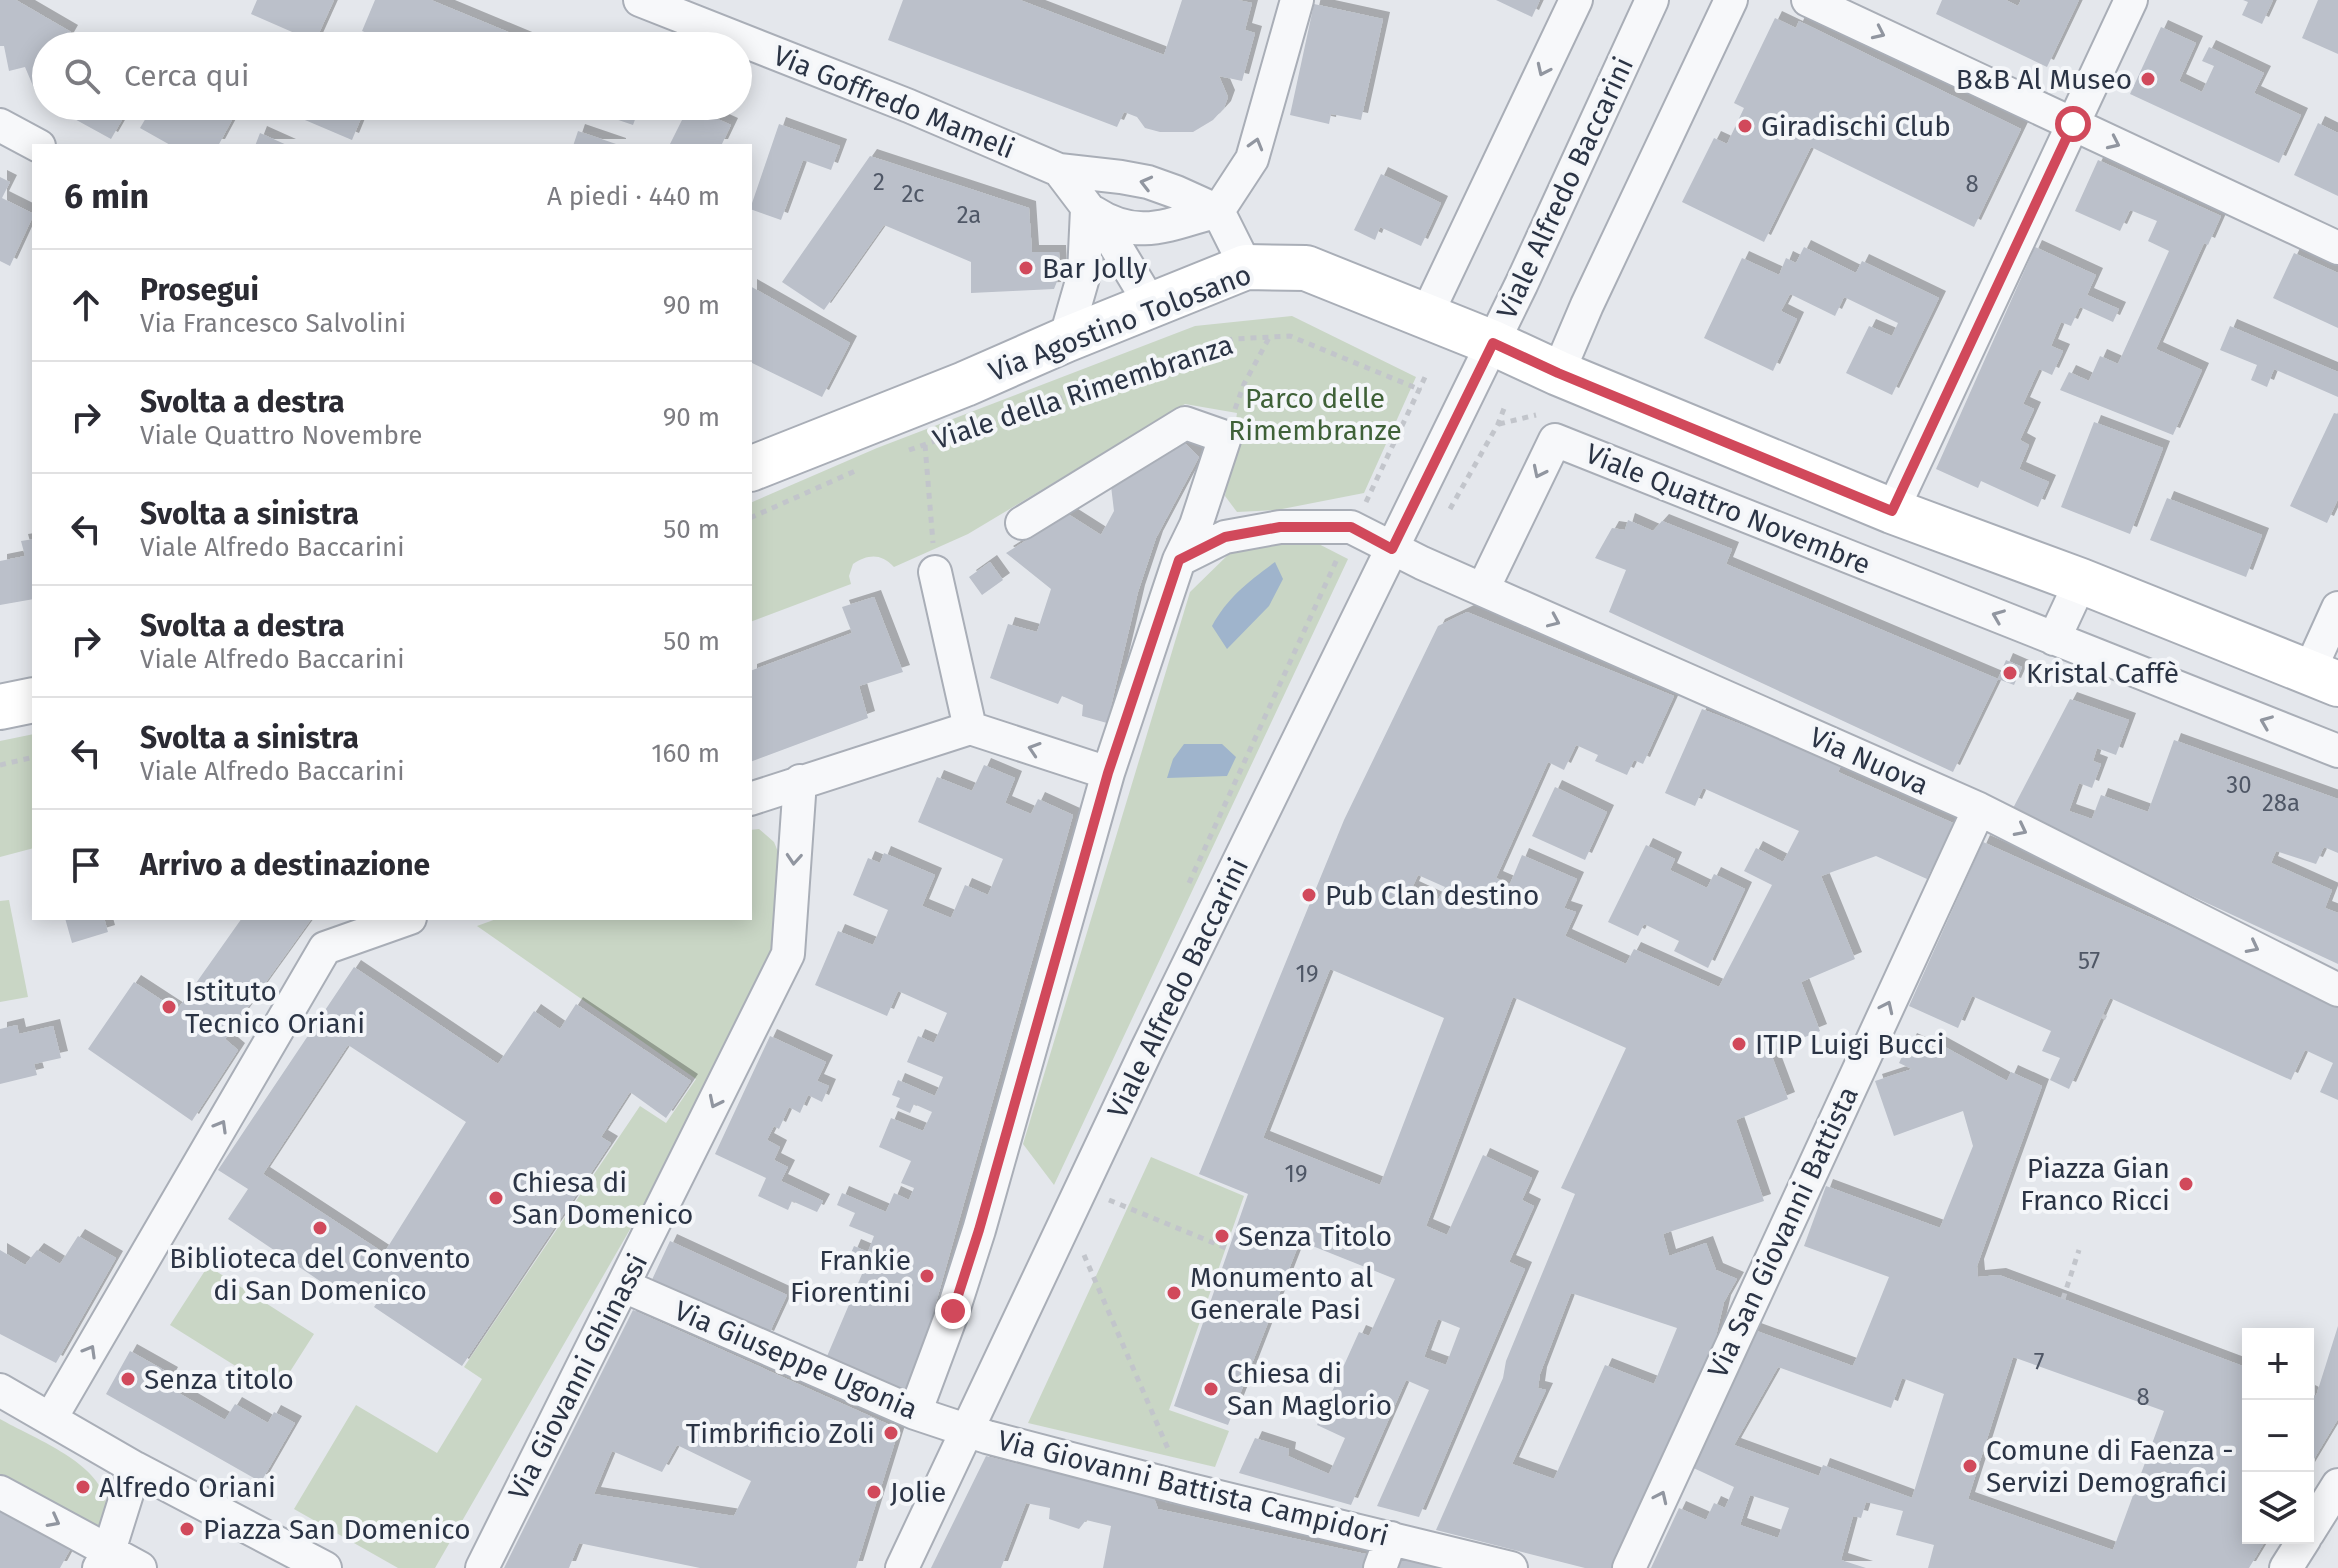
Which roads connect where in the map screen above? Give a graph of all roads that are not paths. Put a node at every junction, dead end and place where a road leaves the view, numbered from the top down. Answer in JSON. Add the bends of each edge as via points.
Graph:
{"nodes":[{"id":1,"x":640,"y":0,"type":"edge"},
{"id":2,"x":1297,"y":0,"type":"edge"},
{"id":3,"x":1576,"y":0,"type":"edge"},
{"id":4,"x":1652,"y":0,"type":"edge"},
{"id":5,"x":1731,"y":0,"type":"edge"},
{"id":6,"x":1808,"y":0,"type":"edge"},
{"id":7,"x":2131,"y":0,"type":"edge"},
{"id":8,"x":721,"y":32,"type":"edge"},
{"id":9,"x":752,"y":44,"type":"edge"},
{"id":10,"x":2073,"y":124,"type":"junction"},
{"id":11,"x":0,"y":125,"type":"edge"},
{"id":12,"x":35,"y":144,"type":"edge"},
{"id":13,"x":1059,"y":170,"type":"junction"},
{"id":14,"x":1087,"y":209,"type":"junction"},
{"id":15,"x":1218,"y":211,"type":"junction"},
{"id":16,"x":2338,"y":248,"type":"edge"},
{"id":17,"x":1246,"y":267,"type":"junction"},
{"id":18,"x":1151,"y":305,"type":"junction"},
{"id":19,"x":1426,"y":316,"type":"junction"},
{"id":20,"x":1065,"y":340,"type":"junction"},
{"id":21,"x":1493,"y":343,"type":"junction"},
{"id":22,"x":1558,"y":373,"type":"junction"},
{"id":23,"x":752,"y":468,"type":"edge"},
{"id":24,"x":1892,"y":511,"type":"junction"},
{"id":25,"x":1022,"y":523,"type":"dead end"},
{"id":26,"x":1392,"y":549,"type":"junction"},
{"id":27,"x":1179,"y":560,"type":"junction"},
{"id":28,"x":935,"y":572,"type":"road end"},
{"id":29,"x":2081,"y":581,"type":"junction"},
{"id":30,"x":1483,"y":589,"type":"junction"},
{"id":31,"x":2338,"y":608,"type":"edge"},
{"id":32,"x":2054,"y":639,"type":"junction"},
{"id":33,"x":2324,"y":678,"type":"edge"},
{"id":34,"x":32,"y":700,"type":"edge"},
{"id":35,"x":0,"y":707,"type":"edge"},
{"id":36,"x":970,"y":728,"type":"junction"},
{"id":37,"x":2338,"y":751,"type":"edge"},
{"id":38,"x":1108,"y":773,"type":"junction"},
{"id":39,"x":800,"y":781,"type":"junction"},
{"id":40,"x":752,"y":798,"type":"edge"},
{"id":41,"x":1979,"y":809,"type":"junction"},
{"id":42,"x":404,"y":920,"type":"edge"},
{"id":43,"x":2338,"y":990,"type":"edge"},
{"id":44,"x":624,"y":1286,"type":"junction"},
{"id":45,"x":0,"y":1390,"type":"edge"},
{"id":46,"x":915,"y":1413,"type":"junction"},
{"id":47,"x":51,"y":1418,"type":"junction"},
{"id":48,"x":969,"y":1430,"type":"junction"},
{"id":49,"x":135,"y":1468,"type":"junction"},
{"id":50,"x":2338,"y":1485,"type":"edge"},
{"id":51,"x":0,"y":1492,"type":"edge"},
{"id":52,"x":2314,"y":1523,"type":"edge"},
{"id":53,"x":1391,"y":1538,"type":"junction"},
{"id":54,"x":2301,"y":1544,"type":"edge"},
{"id":55,"x":104,"y":1559,"type":"edge"},
{"id":56,"x":140,"y":1568,"type":"edge"},
{"id":57,"x":325,"y":1568,"type":"edge"},
{"id":58,"x":482,"y":1568,"type":"edge"},
{"id":59,"x":902,"y":1568,"type":"edge"},
{"id":60,"x":1380,"y":1568,"type":"edge"},
{"id":61,"x":1511,"y":1568,"type":"edge"},
{"id":62,"x":1629,"y":1568,"type":"edge"},
{"id":63,"x":2286,"y":1568,"type":"edge"}],
"edges":[{"from":1,"to":8,"type":"street","name":"Via Goffredo Mameli"},
{"from":15,"to":2,"type":"street","one_way":true,"via":[[1252,159]]},
{"from":3,"to":19,"type":"street","one_way":true},
{"from":4,"to":21,"type":"street","name":"Viale Alfredo Baccarini"},
{"from":5,"to":22,"type":"street"},
{"from":6,"to":10,"type":"street","one_way":true},
{"from":7,"to":10,"type":"street"},
{"from":9,"to":13,"type":"street","name":"Via Goffredo Mameli"},
{"from":10,"to":16,"type":"street","one_way":true},
{"from":10,"to":24,"type":"street"},
{"from":11,"to":12,"type":"street"},
{"from":13,"to":14,"type":"street"},
{"from":15,"to":13,"type":"street","name":"Via Goffredo Mameli","one_way":true,"via":[[1148,182]]},
{"from":14,"to":15,"type":"street","via":[[1132,230]]},
{"from":14,"to":18,"type":"street"},
{"from":14,"to":20,"type":"street","via":[[1084,274]]},
{"from":15,"to":17,"type":"street"},
{"from":17,"to":18,"type":"main road","name":"Via Agostino Tolosano"},
{"from":17,"to":19,"type":"main road","name":"Via Agostino Tolosano","via":[[1306,268]]},
{"from":18,"to":20,"type":"main road","name":"Via Agostino Tolosano"},
{"from":19,"to":21,"type":"main road","name":"Via Agostino Tolosano"},
{"from":20,"to":23,"type":"main road","name":"Via Agostino Tolosano"},
{"from":21,"to":22,"type":"main road"},
{"from":21,"to":26,"type":"street","name":"Viale Alfredo Baccarini"},
{"from":22,"to":24,"type":"main road"},
{"from":24,"to":29,"type":"main road"},
{"from":25,"to":27,"type":"street","via":[[1185,423],[1225,437]]},
{"from":26,"to":27,"type":"street","via":[[1351,527],[1280,527],[1225,537]]},
{"from":26,"to":30,"type":"street","name":"Via Nuova"},
{"from":26,"to":48,"type":"street","name":"Viale Alfredo Baccarini","via":[[1147,1049]]},
{"from":27,"to":38,"type":"street"},
{"from":28,"to":36,"type":"street"},
{"from":29,"to":32,"type":"street"},
{"from":29,"to":33,"type":"main road"},
{"from":32,"to":30,"type":"street","name":"Viale Quattro Novembre","one_way":true,"via":[[1555,440]]},
{"from":30,"to":41,"type":"street","name":"Via Nuova","one_way":true},
{"from":31,"to":33,"type":"street"},
{"from":37,"to":32,"type":"street","name":"Viale Quattro Novembre","one_way":true},
{"from":34,"to":35,"type":"main road"},
{"from":38,"to":36,"type":"street","one_way":true},
{"from":36,"to":39,"type":"street"},
{"from":38,"to":46,"type":"street","via":[[979,1230]]},
{"from":39,"to":40,"type":"street"},
{"from":39,"to":44,"type":"street","name":"Via Giovanni Ghinassi","one_way":true,"via":[[788,954]]},
{"from":41,"to":43,"type":"street","name":"Via Nuova","one_way":true},
{"from":62,"to":41,"type":"street","name":"Via San Giovanni Battista","one_way":true},
{"from":47,"to":42,"type":"street","one_way":true,"via":[[325,948]]},
{"from":44,"to":46,"type":"street","name":"Via Giuseppe Ugonia"},
{"from":44,"to":58,"type":"street","name":"Via Giovanni Ghinassi"},
{"from":45,"to":47,"type":"street"},
{"from":46,"to":48,"type":"street","name":"Via Giuseppe Ugonia"},
{"from":47,"to":49,"type":"street"},
{"from":48,"to":53,"type":"street","name":"Via Giovanni Battista Campidori"},
{"from":48,"to":59,"type":"street","name":"Viale Alfredo Baccarini"},
{"from":49,"to":55,"type":"street"},
{"from":49,"to":57,"type":"street"},
{"from":50,"to":52,"type":"street"},
{"from":51,"to":55,"type":"street","one_way":true},
{"from":53,"to":60,"type":"street"},
{"from":53,"to":61,"type":"street","name":"Via Giovanni Battista Campidori"},
{"from":54,"to":63,"type":"street"},
{"from":55,"to":56,"type":"street"}]}
